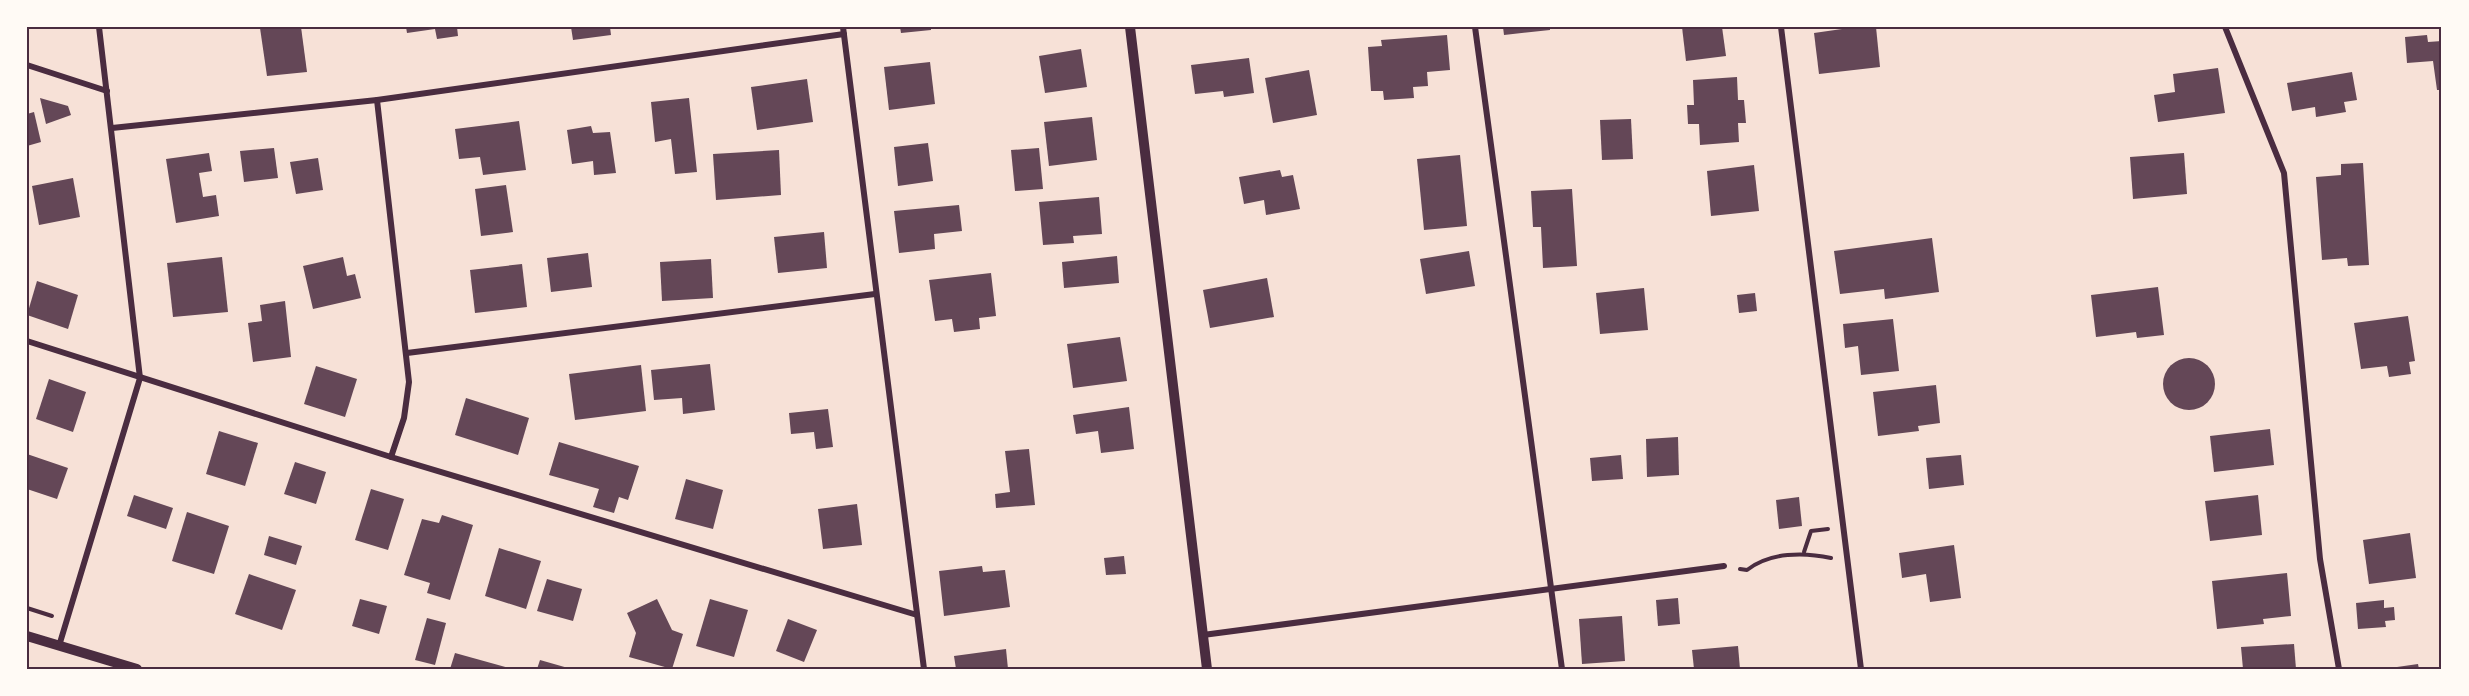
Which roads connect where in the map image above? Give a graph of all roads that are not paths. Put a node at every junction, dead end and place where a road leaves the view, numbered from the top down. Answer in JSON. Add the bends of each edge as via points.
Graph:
{"nodes":[{"id":1,"x":99,"y":27,"type":"edge"},
{"id":2,"x":1130,"y":27,"type":"edge"},
{"id":3,"x":1476,"y":27,"type":"edge"},
{"id":4,"x":1781,"y":27,"type":"edge"},
{"id":5,"x":2226,"y":27,"type":"edge"},
{"id":6,"x":843,"y":31,"type":"edge"},
{"id":7,"x":27,"y":65,"type":"edge"},
{"id":8,"x":107,"y":91,"type":"junction"},
{"id":9,"x":377,"y":100,"type":"junction"},
{"id":10,"x":112,"y":128,"type":"junction"},
{"id":11,"x":875,"y":294,"type":"junction"},
{"id":12,"x":27,"y":341,"type":"edge"},
{"id":13,"x":407,"y":353,"type":"junction"},
{"id":14,"x":140,"y":378,"type":"junction"},
{"id":15,"x":391,"y":457,"type":"junction"},
{"id":16,"x":1725,"y":566,"type":"dead end"},
{"id":17,"x":1552,"y":588,"type":"junction"},
{"id":18,"x":917,"y":615,"type":"junction"},
{"id":19,"x":1203,"y":635,"type":"junction"},
{"id":20,"x":27,"y":636,"type":"edge"},
{"id":21,"x":59,"y":646,"type":"junction"},
{"id":22,"x":137,"y":669,"type":"edge"},
{"id":23,"x":924,"y":669,"type":"edge"},
{"id":24,"x":1207,"y":669,"type":"edge"},
{"id":25,"x":1562,"y":669,"type":"edge"},
{"id":26,"x":1861,"y":669,"type":"edge"},
{"id":27,"x":2339,"y":669,"type":"edge"}],
"edges":[{"from":1,"to":8,"type":"street"},
{"from":2,"to":19,"type":"street"},
{"from":3,"to":17,"type":"street"},
{"from":4,"to":26,"type":"street"},
{"from":5,"to":27,"type":"street","via":[[2284,173],[2320,559]]},
{"from":6,"to":9,"type":"street"},
{"from":6,"to":11,"type":"street"},
{"from":7,"to":8,"type":"street"},
{"from":8,"to":10,"type":"street"},
{"from":9,"to":10,"type":"street"},
{"from":9,"to":13,"type":"street"},
{"from":10,"to":14,"type":"street"},
{"from":11,"to":13,"type":"street"},
{"from":11,"to":18,"type":"street"},
{"from":12,"to":14,"type":"street"},
{"from":13,"to":15,"type":"street","via":[[409,382],[404,418]]},
{"from":14,"to":15,"type":"street"},
{"from":14,"to":21,"type":"street"},
{"from":15,"to":18,"type":"street"},
{"from":16,"to":17,"type":"street"},
{"from":17,"to":19,"type":"street"},
{"from":17,"to":25,"type":"street"},
{"from":18,"to":23,"type":"street"},
{"from":19,"to":24,"type":"street"},
{"from":20,"to":21,"type":"street"},
{"from":21,"to":22,"type":"street"}]}
